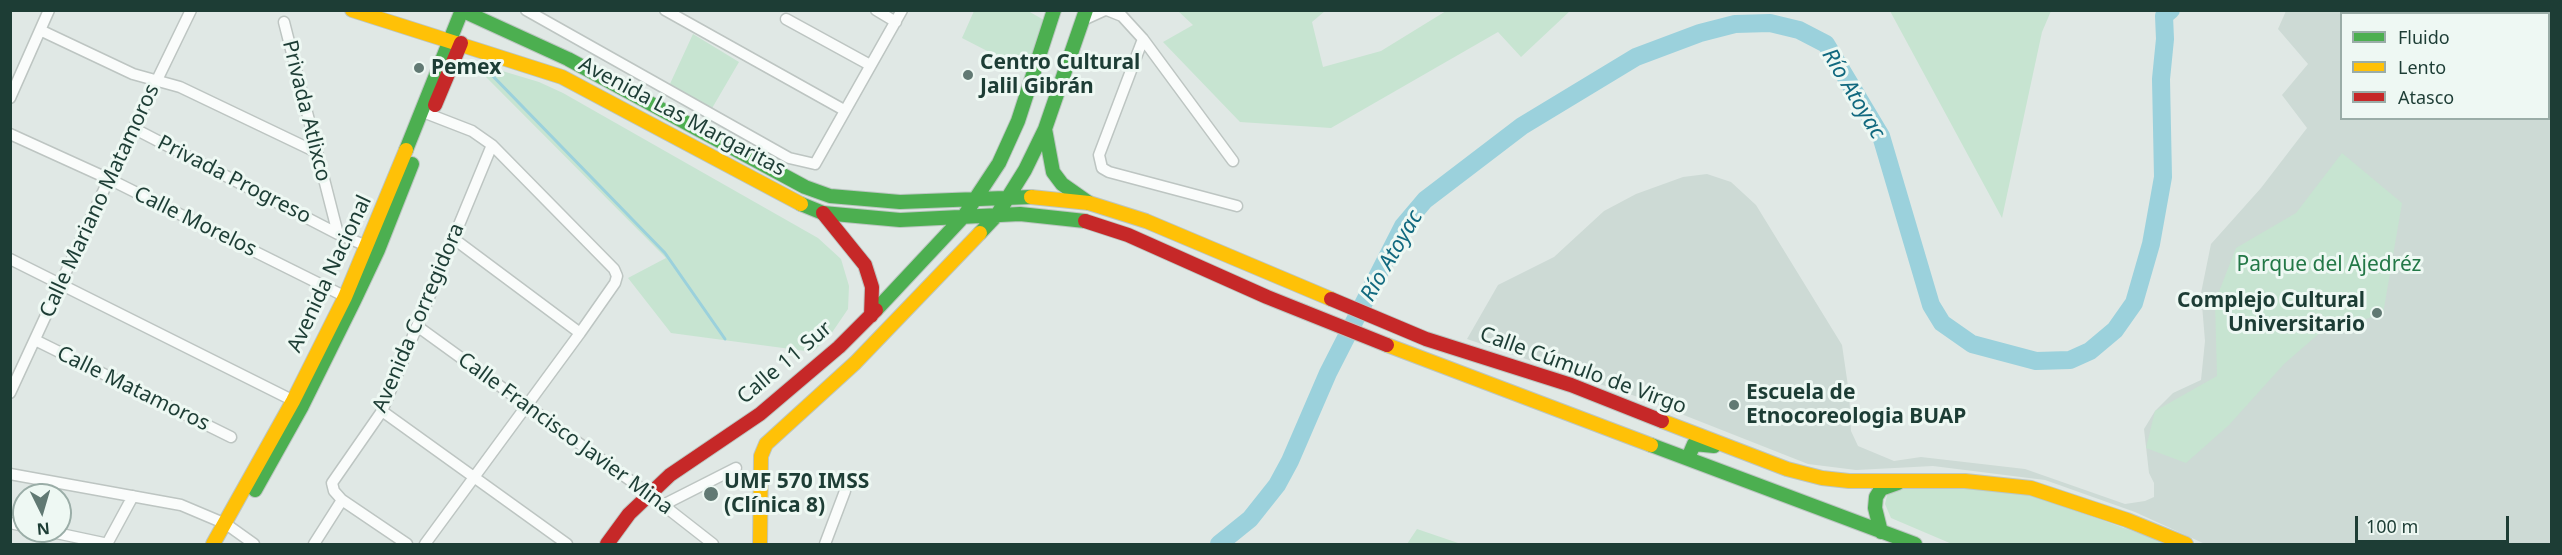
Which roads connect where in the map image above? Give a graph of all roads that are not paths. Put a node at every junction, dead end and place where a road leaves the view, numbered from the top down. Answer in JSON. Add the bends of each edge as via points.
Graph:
{"nodes":[{"id":1,"x":49,"y":10,"type":"edge"},
{"id":2,"x":191,"y":10,"type":"edge"},
{"id":3,"x":352,"y":10,"type":"edge"},
{"id":4,"x":526,"y":10,"type":"edge"},
{"id":5,"x":665,"y":10,"type":"edge"},
{"id":6,"x":876,"y":10,"type":"edge"},
{"id":7,"x":902,"y":10,"type":"edge"},
{"id":8,"x":1054,"y":10,"type":"edge"},
{"id":9,"x":1106,"y":10,"type":"edge"},
{"id":10,"x":462,"y":11,"type":"edge"},
{"id":11,"x":1085,"y":15,"type":"edge"},
{"id":12,"x":786,"y":19,"type":"dead end"},
{"id":13,"x":284,"y":22,"type":"dead end"},
{"id":14,"x":896,"y":22,"type":"junction"},
{"id":15,"x":42,"y":31,"type":"junction"},
{"id":16,"x":1143,"y":39,"type":"junction"},
{"id":17,"x":456,"y":41,"type":"junction"},
{"id":18,"x":870,"y":65,"type":"junction"},
{"id":19,"x":156,"y":80,"type":"junction"},
{"id":20,"x":10,"y":98,"type":"edge"},
{"id":21,"x":844,"y":110,"type":"junction"},
{"id":22,"x":427,"y":113,"type":"junction"},
{"id":23,"x":133,"y":128,"type":"junction"},
{"id":24,"x":1045,"y":129,"type":"junction"},
{"id":25,"x":10,"y":134,"type":"edge"},
{"id":26,"x":492,"y":145,"type":"junction"},
{"id":27,"x":315,"y":152,"type":"junction"},
{"id":28,"x":1233,"y":161,"type":"dead end"},
{"id":29,"x":109,"y":179,"type":"junction"},
{"id":30,"x":1009,"y":196,"type":"junction"},
{"id":31,"x":977,"y":198,"type":"junction"},
{"id":32,"x":1089,"y":202,"type":"junction"},
{"id":33,"x":1237,"y":206,"type":"dead end"},
{"id":34,"x":823,"y":213,"type":"junction"},
{"id":35,"x":997,"y":215,"type":"junction"},
{"id":36,"x":964,"y":216,"type":"junction"},
{"id":37,"x":338,"y":234,"type":"junction"},
{"id":38,"x":454,"y":239,"type":"junction"},
{"id":39,"x":373,"y":248,"type":"junction"},
{"id":40,"x":10,"y":259,"type":"edge"},
{"id":41,"x":920,"y":267,"type":"junction"},
{"id":42,"x":939,"y":279,"type":"junction"},
{"id":43,"x":62,"y":283,"type":"junction"},
{"id":44,"x":350,"y":299,"type":"junction"},
{"id":45,"x":871,"y":316,"type":"junction"},
{"id":46,"x":417,"y":326,"type":"junction"},
{"id":47,"x":580,"y":333,"type":"junction"},
{"id":48,"x":35,"y":340,"type":"junction"},
{"id":49,"x":13,"y":381,"type":"edge"},
{"id":50,"x":10,"y":393,"type":"edge"},
{"id":51,"x":298,"y":403,"type":"junction"},
{"id":52,"x":526,"y":406,"type":"junction"},
{"id":53,"x":382,"y":411,"type":"junction"},
{"id":54,"x":231,"y":437,"type":"dead end"},
{"id":55,"x":1737,"y":450,"type":"junction"},
{"id":56,"x":1688,"y":458,"type":"junction"},
{"id":57,"x":736,"y":468,"type":"dead end"},
{"id":58,"x":10,"y":474,"type":"edge"},
{"id":59,"x":473,"y":478,"type":"junction"},
{"id":60,"x":1915,"y":479,"type":"junction"},
{"id":61,"x":845,"y":491,"type":"dead end"},
{"id":62,"x":649,"y":494,"type":"junction"},
{"id":63,"x":133,"y":496,"type":"junction"},
{"id":64,"x":342,"y":500,"type":"junction"},
{"id":65,"x":663,"y":505,"type":"junction"},
{"id":66,"x":230,"y":527,"type":"junction"},
{"id":67,"x":1881,"y":532,"type":"junction"},
{"id":68,"x":72,"y":536,"type":"edge"},
{"id":69,"x":107,"y":544,"type":"edge"},
{"id":70,"x":213,"y":544,"type":"edge"},
{"id":71,"x":223,"y":544,"type":"edge"},
{"id":72,"x":254,"y":544,"type":"edge"},
{"id":73,"x":314,"y":544,"type":"edge"},
{"id":74,"x":407,"y":544,"type":"edge"},
{"id":75,"x":425,"y":544,"type":"edge"},
{"id":76,"x":567,"y":544,"type":"edge"},
{"id":77,"x":607,"y":544,"type":"edge"},
{"id":78,"x":713,"y":544,"type":"edge"},
{"id":79,"x":760,"y":544,"type":"edge"},
{"id":80,"x":825,"y":544,"type":"edge"},
{"id":81,"x":1915,"y":544,"type":"edge"},
{"id":82,"x":2186,"y":544,"type":"edge"}],
"edges":[{"from":1,"to":15,"type":"street"},
{"from":2,"to":19,"type":"street","name":"Calle Mariano Matamoros"},
{"from":3,"to":17,"type":"main road","name":"Avenida Las Margaritas"},
{"from":4,"to":21,"type":"street","via":[[789,158],[815,164]]},
{"from":5,"to":21,"type":"street"},
{"from":6,"to":14,"type":"street"},
{"from":7,"to":14,"type":"street"},
{"from":8,"to":31,"type":"main road","name":"Calle 11 Sur","via":[[1018,121]]},
{"from":9,"to":11,"type":"street"},
{"from":9,"to":16,"type":"street","via":[[1122,16]]},
{"from":10,"to":17,"type":"main road","name":"Avenida Nacional"},
{"from":10,"to":31,"type":"main road","name":"Avenida Las Margaritas","via":[[568,59],[830,196],[900,202]]},
{"from":11,"to":24,"type":"main road"},
{"from":12,"to":18,"type":"street"},
{"from":13,"to":27,"type":"street","name":"Privada Atlixco"},
{"from":14,"to":18,"type":"street"},
{"from":15,"to":19,"type":"street","via":[[134,74]]},
{"from":15,"to":20,"type":"street"},
{"from":16,"to":28,"type":"street"},
{"from":16,"to":33,"type":"street","via":[[1099,155],[1102,168]]},
{"from":17,"to":22,"type":"main road","name":"Avenida Nacional"},
{"from":17,"to":34,"type":"main road","name":"Avenida Las Margaritas","via":[[562,77]]},
{"from":18,"to":21,"type":"street"},
{"from":19,"to":23,"type":"street","name":"Calle Mariano Matamoros"},
{"from":19,"to":27,"type":"street","via":[[180,87]]},
{"from":22,"to":26,"type":"street","via":[[472,131]]},
{"from":22,"to":39,"type":"main road","name":"Avenida Nacional"},
{"from":23,"to":29,"type":"street","name":"Calle Mariano Matamoros"},
{"from":23,"to":37,"type":"street","name":"Privada Progreso"},
{"from":24,"to":30,"type":"main road"},
{"from":24,"to":32,"type":"main road","via":[[1053,172],[1062,184]]},
{"from":25,"to":29,"type":"street","name":"Calle Morelos"},
{"from":26,"to":38,"type":"street","name":"Avenida Corregidora"},
{"from":26,"to":47,"type":"street","via":[[614,269],[615,284]]},
{"from":27,"to":37,"type":"street","name":"Privada Atlixco"},
{"from":29,"to":43,"type":"street","name":"Calle Mariano Matamoros"},
{"from":29,"to":44,"type":"street","name":"Calle Morelos"},
{"from":30,"to":31,"type":"main road","name":"Calle Cúmulo de Virgo"},
{"from":30,"to":32,"type":"main road","name":"Calle Cúmulo de Virgo"},
{"from":30,"to":35,"type":"main road"},
{"from":31,"to":36,"type":"main road","name":"Calle 11 Sur"},
{"from":32,"to":55,"type":"main road","name":"Calle Cúmulo de Virgo","via":[[1146,221],[1426,339],[1571,386]]},
{"from":34,"to":36,"type":"main road","name":"Avenida Las Margaritas","via":[[900,220]]},
{"from":34,"to":45,"type":"main road","via":[[865,265],[872,287]]},
{"from":35,"to":36,"type":"main road","name":"Avenida Las Margaritas"},
{"from":35,"to":42,"type":"main road"},
{"from":35,"to":56,"type":"main road","name":"Calle Cúmulo de Virgo","via":[[1052,215],[1088,221],[1128,235],[1267,297]]},
{"from":36,"to":41,"type":"main road","name":"Calle 11 Sur"},
{"from":37,"to":39,"type":"street","name":"Privada Progreso"},
{"from":38,"to":46,"type":"street","name":"Avenida Corregidora"},
{"from":38,"to":47,"type":"street"},
{"from":39,"to":44,"type":"main road","name":"Avenida Nacional"},
{"from":40,"to":43,"type":"street"},
{"from":41,"to":42,"type":"main road"},
{"from":41,"to":45,"type":"main road","name":"Calle 11 Sur"},
{"from":42,"to":79,"type":"main road","via":[[766,444],[761,456]]},
{"from":43,"to":48,"type":"street","name":"Calle Mariano Matamoros"},
{"from":43,"to":51,"type":"street"},
{"from":44,"to":51,"type":"main road","name":"Avenida Nacional"},
{"from":45,"to":62,"type":"main road","name":"Calle 11 Sur","via":[[760,414],[670,475]]},
{"from":46,"to":52,"type":"street","name":"Calle Francisco Javier Mina"},
{"from":46,"to":53,"type":"street","name":"Avenida Corregidora"},
{"from":47,"to":52,"type":"street"},
{"from":48,"to":49,"type":"street","name":"Calle Mariano Matamoros"},
{"from":48,"to":54,"type":"street","name":"Calle Matamoros"},
{"from":49,"to":50,"type":"street","name":"Calle Mariano Matamoros"},
{"from":51,"to":66,"type":"main road","name":"Avenida Nacional"},
{"from":52,"to":59,"type":"street"},
{"from":52,"to":62,"type":"street","name":"Calle Francisco Javier Mina"},
{"from":53,"to":59,"type":"street"},
{"from":53,"to":64,"type":"street","name":"Avenida Corregidora","via":[[332,483]]},
{"from":55,"to":56,"type":"main road","via":[[1698,443],[1691,448]]},
{"from":55,"to":60,"type":"main road","name":"Calle Cúmulo de Virgo","via":[[1822,478]]},
{"from":56,"to":67,"type":"main road","name":"Calle Cúmulo de Virgo"},
{"from":57,"to":65,"type":"street"},
{"from":58,"to":63,"type":"street"},
{"from":59,"to":75,"type":"street"},
{"from":59,"to":76,"type":"street"},
{"from":60,"to":67,"type":"main road","via":[[1881,489],[1875,508]]},
{"from":60,"to":82,"type":"main road","name":"Calle Cúmulo de Virgo","via":[[2031,488]]},
{"from":61,"to":80,"type":"street"},
{"from":62,"to":65,"type":"street","name":"Calle Francisco Javier Mina"},
{"from":62,"to":77,"type":"main road","name":"Calle 11 Sur"},
{"from":63,"to":66,"type":"street","via":[[182,505]]},
{"from":63,"to":69,"type":"street"},
{"from":64,"to":73,"type":"street"},
{"from":64,"to":74,"type":"street"},
{"from":65,"to":78,"type":"street","name":"Calle Francisco Javier Mina"},
{"from":66,"to":70,"type":"main road","name":"Avenida Nacional"},
{"from":66,"to":71,"type":"main road","name":"Avenida Nacional"},
{"from":66,"to":72,"type":"street"},
{"from":67,"to":81,"type":"main road","name":"Calle Cúmulo de Virgo"},
{"from":68,"to":69,"type":"street"}]}
